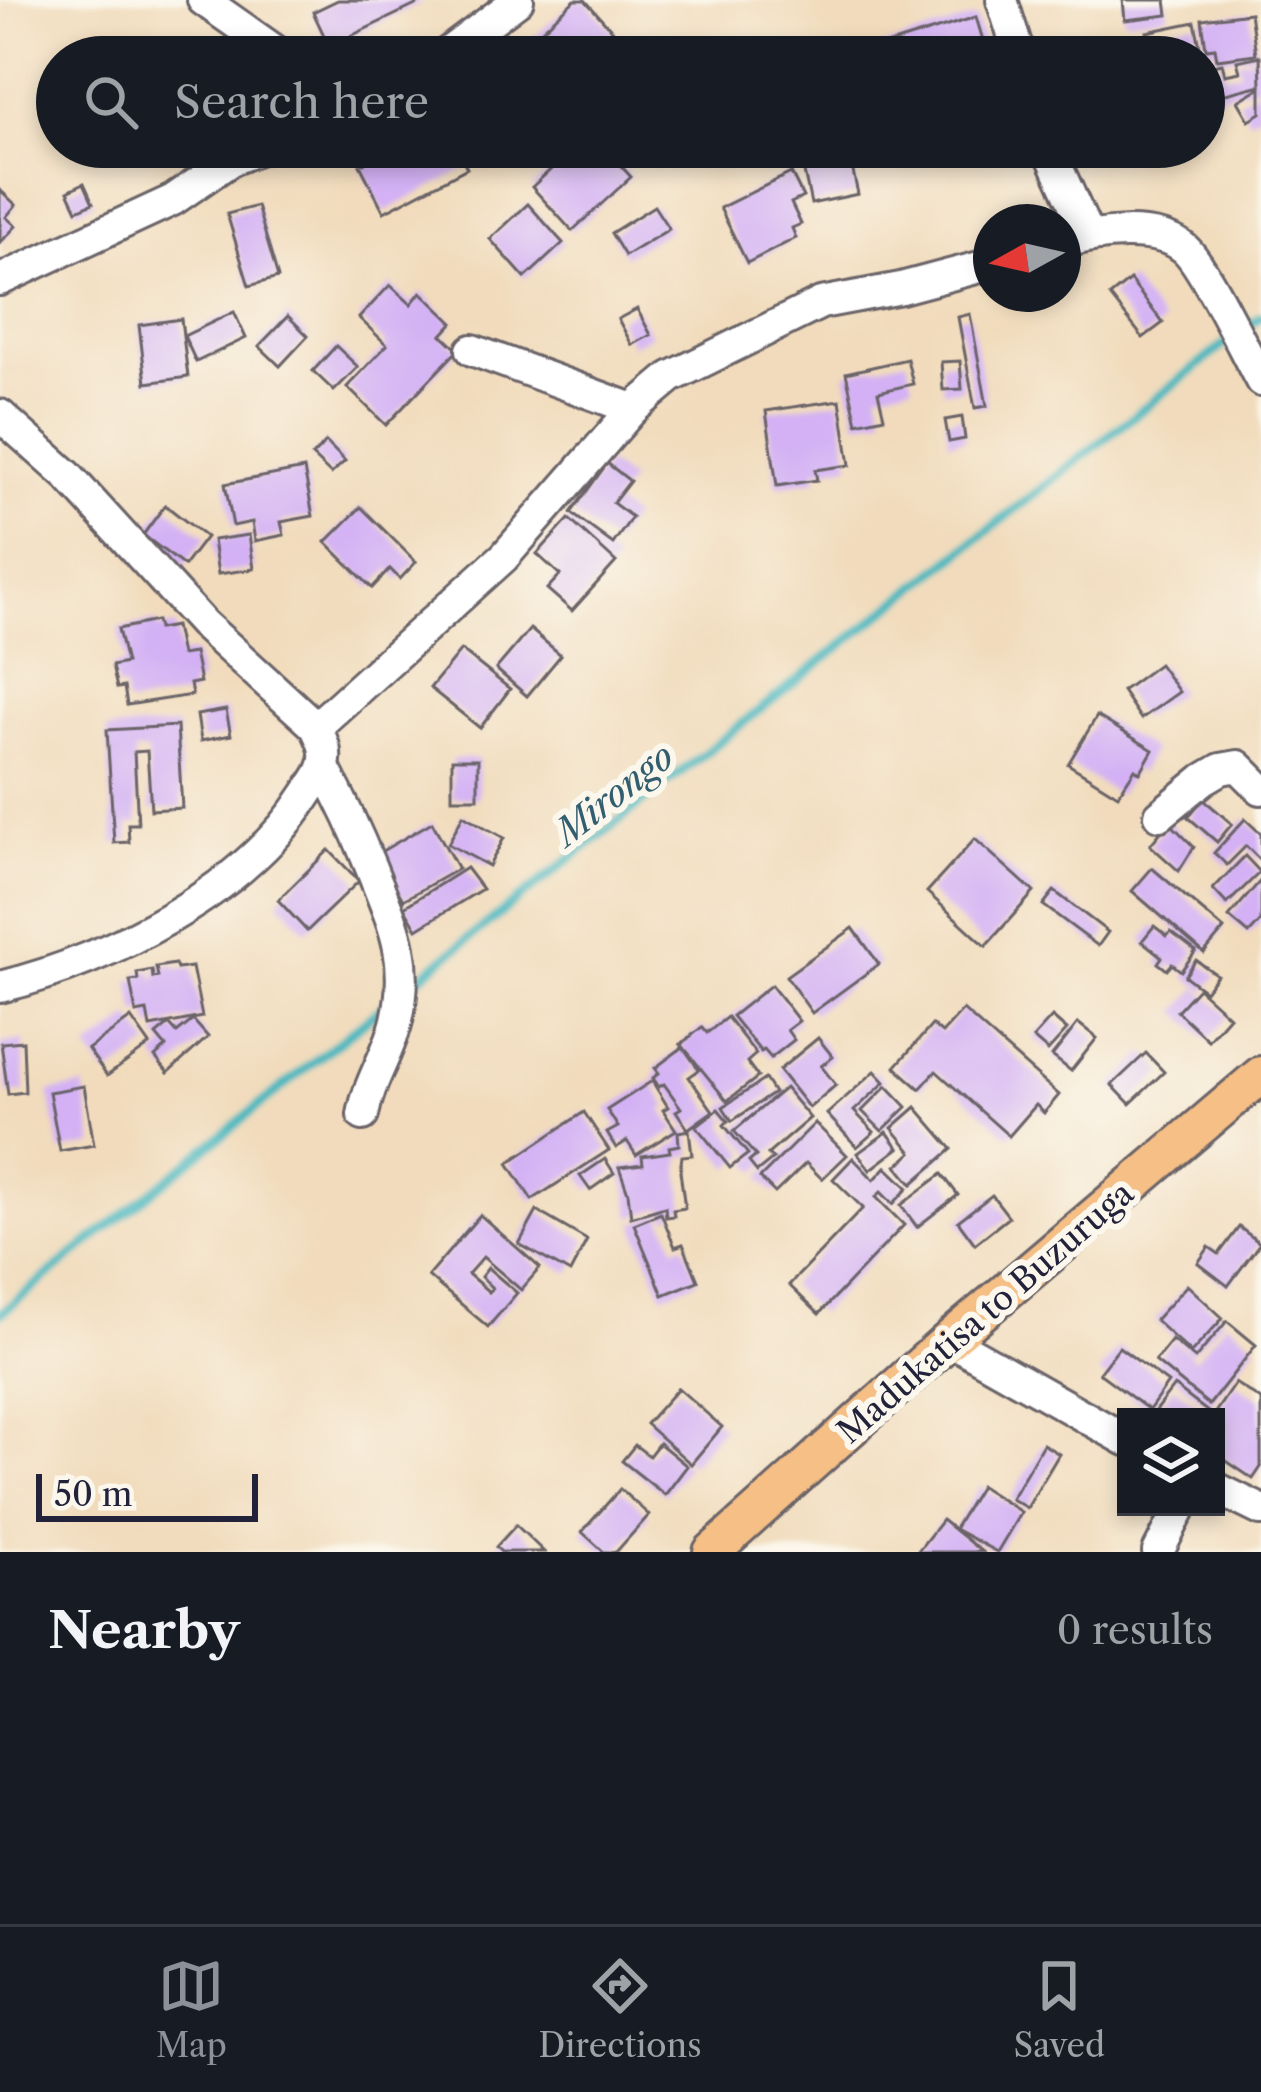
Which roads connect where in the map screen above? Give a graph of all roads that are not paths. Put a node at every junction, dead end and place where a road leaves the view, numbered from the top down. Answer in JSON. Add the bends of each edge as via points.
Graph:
{"nodes":[{"id":1,"x":203,"y":0,"type":"edge"},
{"id":2,"x":518,"y":0,"type":"edge"},
{"id":3,"x":1002,"y":0,"type":"edge"},
{"id":4,"x":236,"y":36,"type":"edge"},
{"id":5,"x":470,"y":36,"type":"edge"},
{"id":6,"x":1013,"y":36,"type":"edge"},
{"id":7,"x":212,"y":168,"type":"edge"},
{"id":8,"x":1054,"y":168,"type":"edge"},
{"id":9,"x":1065,"y":204,"type":"edge"},
{"id":10,"x":1081,"y":239,"type":"edge"},
{"id":11,"x":973,"y":269,"type":"edge"},
{"id":12,"x":0,"y":280,"type":"edge"},
{"id":13,"x":472,"y":350,"type":"dead end"},
{"id":14,"x":1261,"y":381,"type":"edge"},
{"id":15,"x":633,"y":409,"type":"junction"},
{"id":16,"x":0,"y":415,"type":"edge"},
{"id":17,"x":316,"y":727,"type":"junction"},
{"id":18,"x":324,"y":768,"type":"junction"},
{"id":19,"x":1261,"y":789,"type":"edge"},
{"id":20,"x":1160,"y":815,"type":"dead end"},
{"id":21,"x":0,"y":987,"type":"edge"},
{"id":22,"x":1261,"y":1075,"type":"edge"},
{"id":23,"x":363,"y":1115,"type":"dead end"},
{"id":24,"x":950,"y":1340,"type":"junction"},
{"id":25,"x":1117,"y":1435,"type":"edge"},
{"id":26,"x":1225,"y":1492,"type":"edge"},
{"id":27,"x":1261,"y":1510,"type":"edge"},
{"id":28,"x":1176,"y":1516,"type":"edge"},
{"id":29,"x":712,"y":1552,"type":"edge"},
{"id":30,"x":1158,"y":1552,"type":"edge"}],
"edges":[{"from":1,"to":4,"type":"street"},
{"from":2,"to":5,"type":"street"},
{"from":3,"to":6,"type":"street"},
{"from":7,"to":12,"type":"street","via":[[173,200]]},
{"from":8,"to":9,"type":"street"},
{"from":10,"to":14,"type":"street","via":[[1155,236],[1190,252]]},
{"from":11,"to":15,"type":"street","via":[[821,303],[671,376]]},
{"from":13,"to":15,"type":"street"},
{"from":15,"to":17,"type":"street","via":[[504,557]]},
{"from":16,"to":17,"type":"street","via":[[68,476],[203,624]]},
{"from":17,"to":18,"type":"street"},
{"from":18,"to":21,"type":"street","via":[[256,856],[198,899],[80,962]]},
{"from":18,"to":23,"type":"street","via":[[400,942],[398,1019]]},
{"from":19,"to":20,"type":"street","via":[[1238,766],[1221,769]]},
{"from":22,"to":24,"type":"main road","name":"Madukatisa to Buzuruga"},
{"from":24,"to":25,"type":"street"},
{"from":24,"to":29,"type":"main road","name":"Madukatisa to Buzuruga"},
{"from":26,"to":27,"type":"street"},
{"from":28,"to":30,"type":"street"}]}
